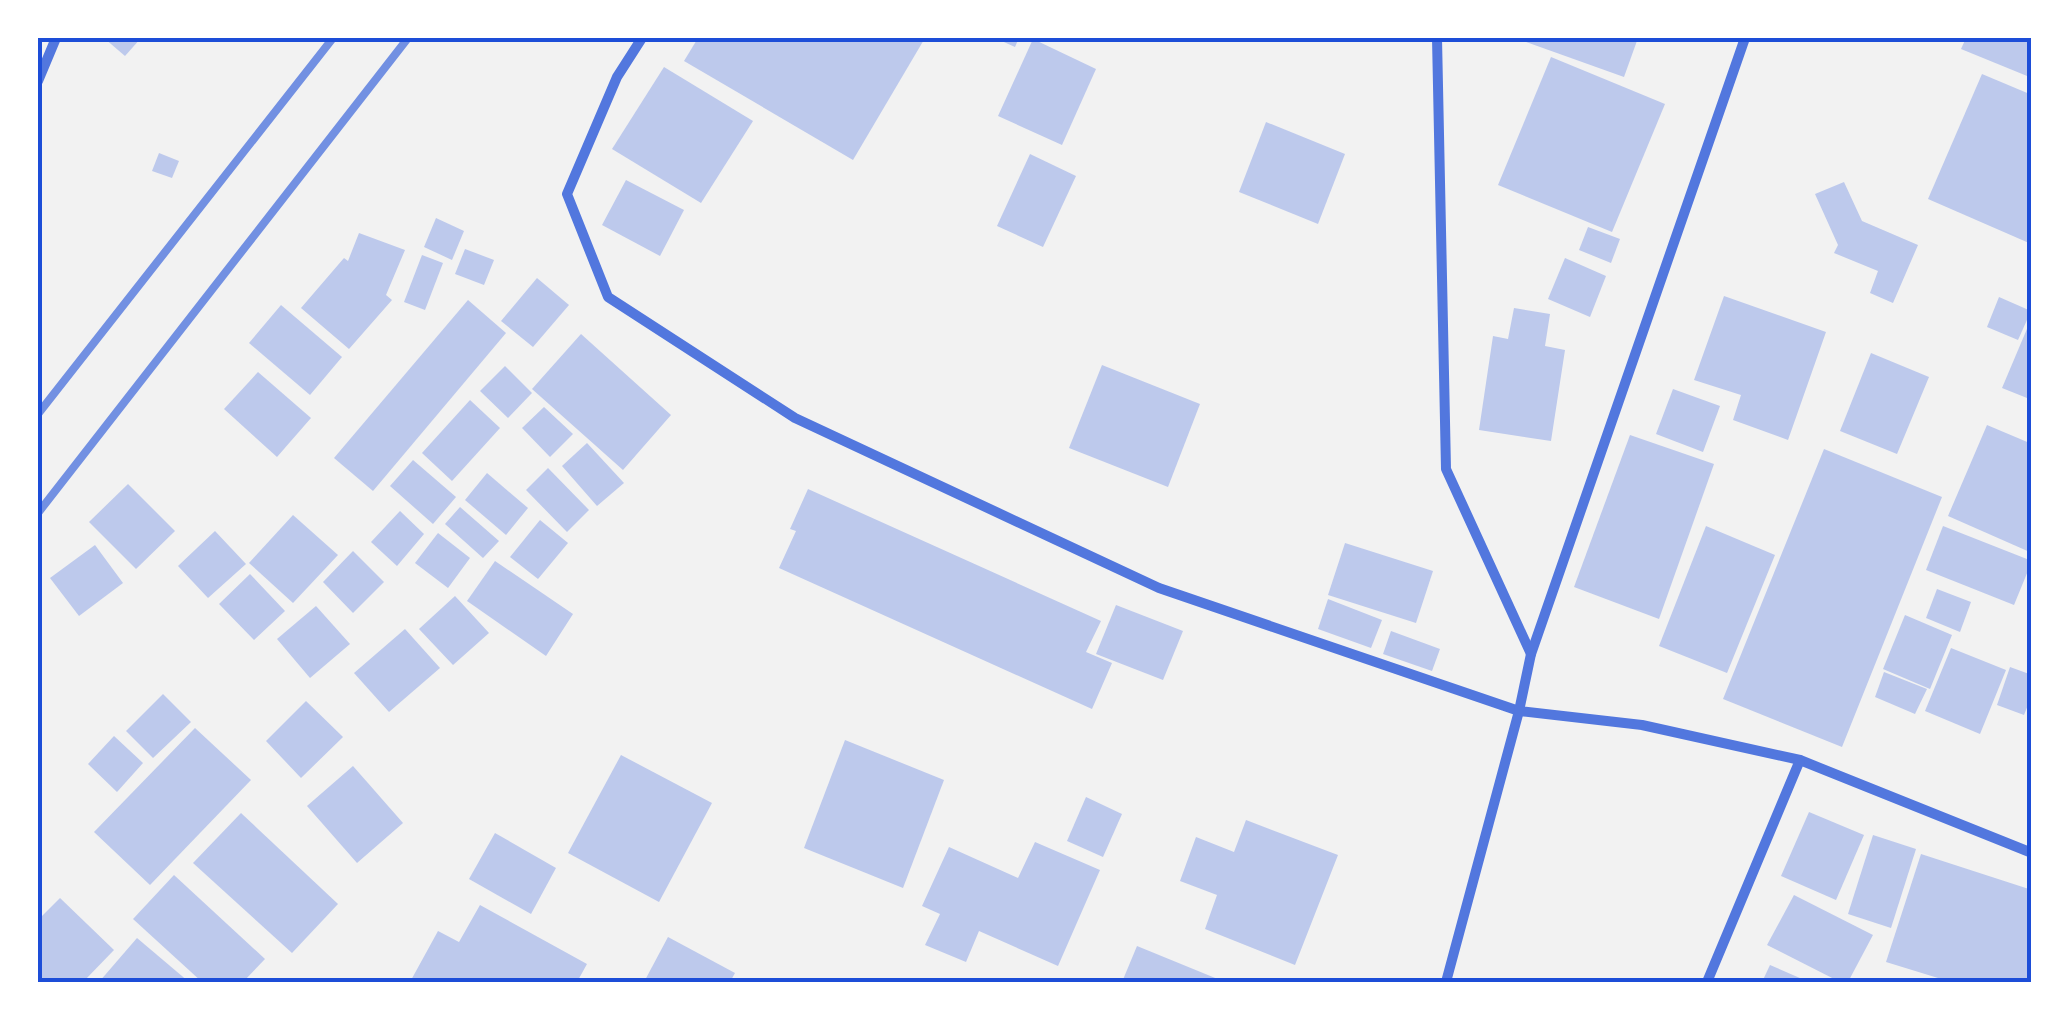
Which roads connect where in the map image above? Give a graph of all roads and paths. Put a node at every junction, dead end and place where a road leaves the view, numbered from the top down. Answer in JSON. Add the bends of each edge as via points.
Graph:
{"nodes":[{"id":1,"x":56,"y":38,"type":"edge"},
{"id":2,"x":642,"y":38,"type":"edge"},
{"id":3,"x":1436,"y":38,"type":"edge"},
{"id":4,"x":1745,"y":38,"type":"edge"},
{"id":5,"x":38,"y":81,"type":"edge"},
{"id":6,"x":1531,"y":654,"type":"junction"},
{"id":7,"x":1519,"y":710,"type":"junction"},
{"id":8,"x":1800,"y":760,"type":"junction"},
{"id":9,"x":2032,"y":853,"type":"edge"},
{"id":10,"x":1446,"y":982,"type":"edge"},
{"id":11,"x":1707,"y":982,"type":"edge"}],
"edges":[{"from":1,"to":5,"type":"street"},
{"from":2,"to":7,"type":"street","via":[[617,77],[567,194],[608,297],[795,418],[1158,588]]},
{"from":3,"to":6,"type":"street","via":[[1446,469]]},
{"from":4,"to":6,"type":"street"},
{"from":6,"to":7,"type":"street"},
{"from":7,"to":8,"type":"street","via":[[1642,725]]},
{"from":7,"to":10,"type":"street"},
{"from":8,"to":9,"type":"street"},
{"from":8,"to":11,"type":"street"}]}
